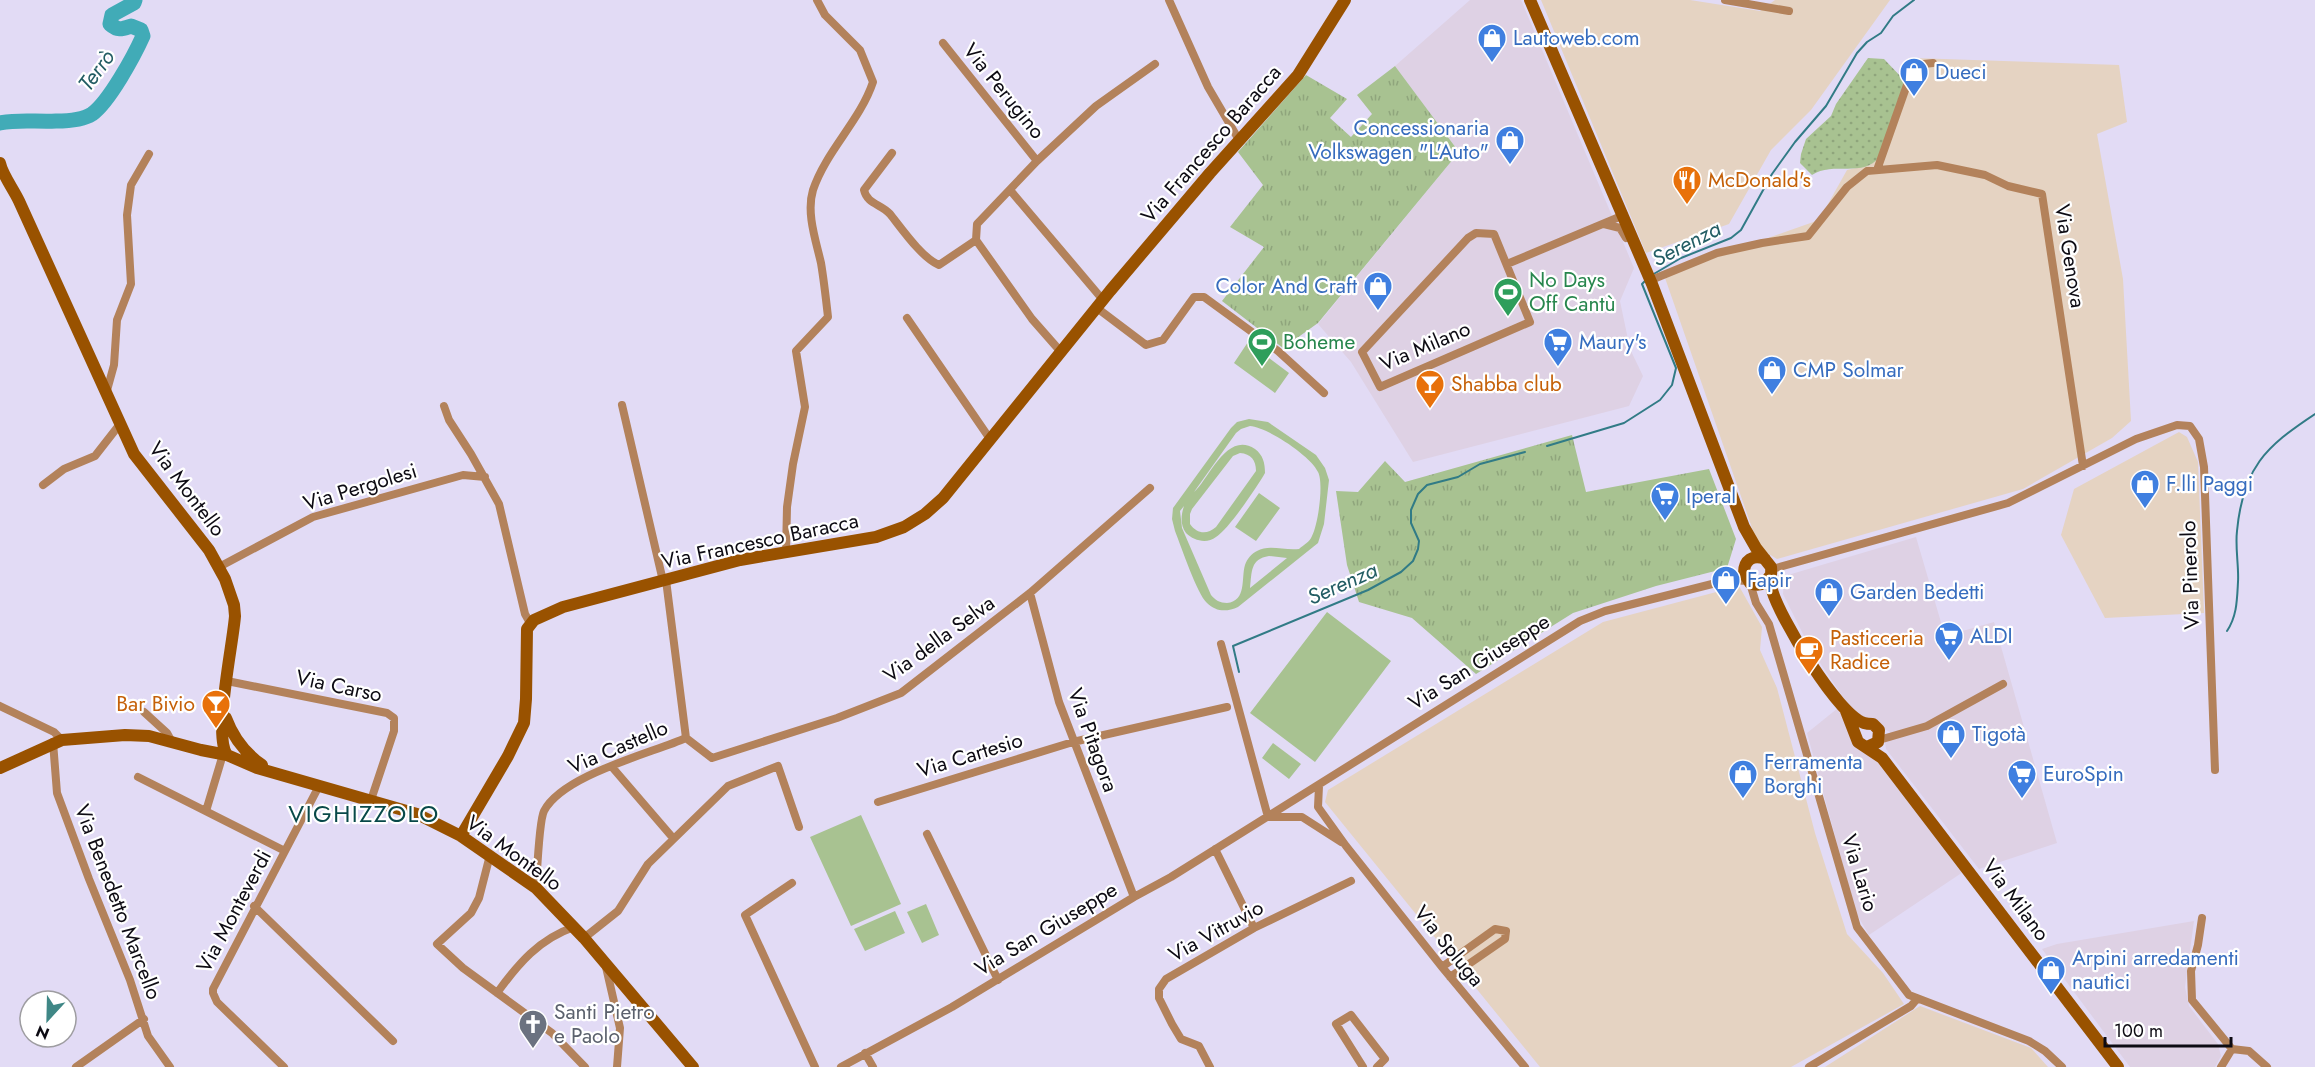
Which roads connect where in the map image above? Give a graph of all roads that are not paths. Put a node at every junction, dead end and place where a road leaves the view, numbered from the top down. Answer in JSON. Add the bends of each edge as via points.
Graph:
{"nodes":[{"id":1,"x":817,"y":0,"type":"edge"},
{"id":2,"x":1169,"y":0,"type":"edge"},
{"id":3,"x":1345,"y":0,"type":"edge"},
{"id":4,"x":1530,"y":0,"type":"edge"},
{"id":5,"x":1725,"y":0,"type":"edge"},
{"id":6,"x":1789,"y":11,"type":"dead end"},
{"id":7,"x":943,"y":43,"type":"dead end"},
{"id":8,"x":1933,"y":63,"type":"dead end"},
{"id":9,"x":1155,"y":64,"type":"dead end"},
{"id":10,"x":1239,"y":140,"type":"junction"},
{"id":11,"x":892,"y":153,"type":"dead end"},
{"id":12,"x":149,"y":154,"type":"dead end"},
{"id":13,"x":1037,"y":161,"type":"junction"},
{"id":14,"x":0,"y":169,"type":"edge"},
{"id":15,"x":1878,"y":170,"type":"junction"},
{"id":16,"x":0,"y":183,"type":"edge"},
{"id":17,"x":1010,"y":190,"type":"junction"},
{"id":18,"x":20,"y":201,"type":"junction"},
{"id":19,"x":1624,"y":215,"type":"junction"},
{"id":20,"x":1600,"y":224,"type":"junction"},
{"id":21,"x":976,"y":240,"type":"junction"},
{"id":22,"x":1507,"y":264,"type":"junction"},
{"id":23,"x":1645,"y":266,"type":"junction"},
{"id":24,"x":1652,"y":282,"type":"junction"},
{"id":25,"x":1100,"y":304,"type":"junction"},
{"id":26,"x":907,"y":318,"type":"dead end"},
{"id":27,"x":1060,"y":352,"type":"junction"},
{"id":28,"x":1324,"y":393,"type":"dead end"},
{"id":29,"x":106,"y":394,"type":"junction"},
{"id":30,"x":622,"y":405,"type":"dead end"},
{"id":31,"x":444,"y":406,"type":"dead end"},
{"id":32,"x":120,"y":424,"type":"junction"},
{"id":33,"x":990,"y":439,"type":"junction"},
{"id":34,"x":2083,"y":466,"type":"junction"},
{"id":35,"x":485,"y":477,"type":"junction"},
{"id":36,"x":43,"y":485,"type":"dead end"},
{"id":37,"x":1150,"y":488,"type":"dead end"},
{"id":38,"x":1744,"y":527,"type":"junction"},
{"id":39,"x":786,"y":553,"type":"junction"},
{"id":40,"x":1747,"y":563,"type":"junction"},
{"id":41,"x":219,"y":567,"type":"junction"},
{"id":42,"x":1771,"y":568,"type":"junction"},
{"id":43,"x":664,"y":580,"type":"junction"},
{"id":44,"x":1728,"y":580,"type":"junction"},
{"id":45,"x":1753,"y":584,"type":"junction"},
{"id":46,"x":1030,"y":593,"type":"junction"},
{"id":47,"x":1775,"y":600,"type":"junction"},
{"id":48,"x":530,"y":623,"type":"junction"},
{"id":49,"x":1221,"y":644,"type":"dead end"},
{"id":50,"x":226,"y":681,"type":"junction"},
{"id":51,"x":2003,"y":684,"type":"dead end"},
{"id":52,"x":0,"y":706,"type":"edge"},
{"id":53,"x":1227,"y":707,"type":"dead end"},
{"id":54,"x":1844,"y":707,"type":"junction"},
{"id":55,"x":224,"y":711,"type":"junction"},
{"id":56,"x":144,"y":712,"type":"dead end"},
{"id":57,"x":1865,"y":724,"type":"junction"},
{"id":58,"x":1856,"y":735,"type":"junction"},
{"id":59,"x":686,"y":738,"type":"junction"},
{"id":60,"x":1878,"y":739,"type":"junction"},
{"id":61,"x":58,"y":741,"type":"junction"},
{"id":62,"x":172,"y":742,"type":"junction"},
{"id":63,"x":1073,"y":742,"type":"junction"},
{"id":64,"x":239,"y":743,"type":"junction"},
{"id":65,"x":224,"y":753,"type":"junction"},
{"id":66,"x":612,"y":767,"type":"junction"},
{"id":67,"x":0,"y":768,"type":"edge"},
{"id":68,"x":2215,"y":770,"type":"dead end"},
{"id":69,"x":273,"y":771,"type":"junction"},
{"id":70,"x":138,"y":777,"type":"dead end"},
{"id":71,"x":319,"y":786,"type":"junction"},
{"id":72,"x":1319,"y":786,"type":"junction"},
{"id":73,"x":1298,"y":797,"type":"junction"},
{"id":74,"x":371,"y":801,"type":"junction"},
{"id":75,"x":878,"y":802,"type":"dead end"},
{"id":76,"x":206,"y":811,"type":"junction"},
{"id":77,"x":1268,"y":817,"type":"junction"},
{"id":78,"x":1302,"y":817,"type":"junction"},
{"id":79,"x":799,"y":827,"type":"dead end"},
{"id":80,"x":927,"y":834,"type":"dead end"},
{"id":81,"x":461,"y":836,"type":"junction"},
{"id":82,"x":673,"y":838,"type":"junction"},
{"id":83,"x":1346,"y":846,"type":"junction"},
{"id":84,"x":1215,"y":849,"type":"junction"},
{"id":85,"x":285,"y":851,"type":"junction"},
{"id":86,"x":490,"y":855,"type":"junction"},
{"id":87,"x":1351,"y":881,"type":"dead end"},
{"id":88,"x":792,"y":883,"type":"dead end"},
{"id":89,"x":536,"y":888,"type":"junction"},
{"id":90,"x":1134,"y":897,"type":"junction"},
{"id":91,"x":254,"y":906,"type":"junction"},
{"id":92,"x":2202,"y":918,"type":"dead end"},
{"id":93,"x":574,"y":927,"type":"junction"},
{"id":94,"x":1254,"y":928,"type":"junction"},
{"id":95,"x":584,"y":938,"type":"junction"},
{"id":96,"x":604,"y":963,"type":"junction"},
{"id":97,"x":1442,"y":967,"type":"junction"},
{"id":98,"x":1450,"y":977,"type":"junction"},
{"id":99,"x":998,"y":980,"type":"junction"},
{"id":100,"x":497,"y":993,"type":"junction"},
{"id":101,"x":1917,"y":999,"type":"junction"},
{"id":102,"x":144,"y":1019,"type":"junction"},
{"id":103,"x":393,"y":1041,"type":"dead end"},
{"id":104,"x":2232,"y":1049,"type":"junction"},
{"id":105,"x":865,"y":1053,"type":"junction"},
{"id":106,"x":2114,"y":1066,"type":"edge"},
{"id":107,"x":76,"y":1067,"type":"edge"},
{"id":108,"x":170,"y":1067,"type":"edge"},
{"id":109,"x":284,"y":1067,"type":"edge"},
{"id":110,"x":585,"y":1067,"type":"edge"},
{"id":111,"x":617,"y":1067,"type":"edge"},
{"id":112,"x":693,"y":1067,"type":"edge"},
{"id":113,"x":815,"y":1067,"type":"edge"},
{"id":114,"x":841,"y":1067,"type":"edge"},
{"id":115,"x":873,"y":1067,"type":"edge"},
{"id":116,"x":1210,"y":1067,"type":"edge"},
{"id":117,"x":1363,"y":1067,"type":"edge"},
{"id":118,"x":1377,"y":1067,"type":"edge"},
{"id":119,"x":1525,"y":1067,"type":"edge"},
{"id":120,"x":1809,"y":1067,"type":"edge"},
{"id":121,"x":2062,"y":1067,"type":"edge"},
{"id":122,"x":2221,"y":1067,"type":"edge"},
{"id":123,"x":2267,"y":1067,"type":"edge"}],
"edges":[{"from":1,"to":39,"type":"street","via":[[825,15],[860,50],[873,82],[867,100],[813,192],[812,220],[828,317],[796,351],[805,407],[787,507]]},
{"from":2,"to":10,"type":"street","via":[[1208,87]]},
{"from":3,"to":10,"type":"street","name":"Via Francesco Baracca","via":[[1298,75]]},
{"from":4,"to":19,"type":"street"},
{"from":5,"to":6,"type":"street"},
{"from":7,"to":13,"type":"street","name":"Via Perugino"},
{"from":8,"to":15,"type":"street","via":[[1914,65]]},
{"from":9,"to":13,"type":"street","via":[[1096,106]]},
{"from":10,"to":25,"type":"street","name":"Via Francesco Baracca"},
{"from":11,"to":21,"type":"street","via":[[864,190],[865,196],[882,207],[939,265]]},
{"from":12,"to":29,"type":"street","via":[[131,185],[127,215],[131,284],[117,320],[114,364]]},
{"from":13,"to":17,"type":"street"},
{"from":14,"to":18,"type":"street","name":"Via Montello"},
{"from":15,"to":24,"type":"street","name":"Via Genova","via":[[1867,171],[1847,187],[1808,236],[1717,254]]},
{"from":15,"to":34,"type":"street","name":"Via Genova","via":[[1937,165],[2042,194]]},
{"from":16,"to":18,"type":"street","name":"Via Montello"},
{"from":17,"to":21,"type":"street","via":[[977,224]]},
{"from":17,"to":25,"type":"street"},
{"from":18,"to":29,"type":"street","name":"Via Montello"},
{"from":19,"to":20,"type":"street"},
{"from":19,"to":23,"type":"street"},
{"from":20,"to":22,"type":"street"},
{"from":20,"to":23,"type":"street","via":[[1620,228],[1634,256]]},
{"from":21,"to":27,"type":"street"},
{"from":22,"to":22,"type":"street","name":"Via Milano","via":[[1494,234],[1476,232],[1468,238],[1362,352],[1380,387],[1530,322]]},
{"from":23,"to":24,"type":"street"},
{"from":24,"to":38,"type":"street"},
{"from":25,"to":27,"type":"street","name":"Via Francesco Baracca"},
{"from":25,"to":28,"type":"street","via":[[1146,345],[1163,340],[1194,297],[1204,297],[1278,351]]},
{"from":26,"to":33,"type":"street"},
{"from":27,"to":33,"type":"street","name":"Via Francesco Baracca"},
{"from":29,"to":32,"type":"street","name":"Via Montello"},
{"from":30,"to":43,"type":"street"},
{"from":31,"to":35,"type":"street","via":[[448,420]]},
{"from":32,"to":36,"type":"street","via":[[95,456],[64,469]]},
{"from":32,"to":41,"type":"street","name":"Via Montello","via":[[137,459]]},
{"from":33,"to":39,"type":"street","name":"Via Francesco Baracca","via":[[943,498],[904,527],[876,537]]},
{"from":34,"to":42,"type":"street","via":[[2008,503]]},
{"from":34,"to":68,"type":"street","name":"Via Pinerolo","via":[[2177,425],[2190,426],[2199,439],[2203,451]]},
{"from":35,"to":41,"type":"street","name":"Via Pergolesi","via":[[463,475],[314,517]]},
{"from":35,"to":48,"type":"street","via":[[499,504]]},
{"from":37,"to":46,"type":"street","name":"Via della Selva"},
{"from":38,"to":40,"type":"street"},
{"from":38,"to":42,"type":"street"},
{"from":39,"to":43,"type":"street","name":"Via Francesco Baracca","via":[[740,560]]},
{"from":40,"to":42,"type":"street","via":[[1757,557]]},
{"from":40,"to":44,"type":"street","name":"Via San Giuseppe"},
{"from":40,"to":45,"type":"street","via":[[1744,573]]},
{"from":41,"to":50,"type":"street","name":"Via Montello","via":[[235,616]]},
{"from":42,"to":45,"type":"street","via":[[1767,581]]},
{"from":42,"to":47,"type":"street"},
{"from":43,"to":48,"type":"street","name":"Via Francesco Baracca","via":[[547,613]]},
{"from":43,"to":59,"type":"street"},
{"from":44,"to":45,"type":"street","name":"Via San Giuseppe"},
{"from":44,"to":72,"type":"street","name":"Via San Giuseppe","via":[[1580,621]]},
{"from":45,"to":47,"type":"street"},
{"from":45,"to":101,"type":"street","name":"Via Lario","via":[[1756,603],[1769,624],[1854,921],[1905,990]]},
{"from":46,"to":59,"type":"street","name":"Via della Selva","via":[[901,693],[712,759]]},
{"from":46,"to":63,"type":"street","name":"Via Pitagora"},
{"from":47,"to":54,"type":"street","via":[[1802,651]]},
{"from":48,"to":81,"type":"street","via":[[526,635],[524,723]]},
{"from":49,"to":77,"type":"street"},
{"from":50,"to":55,"type":"street","name":"Via Montello"},
{"from":50,"to":74,"type":"street","name":"Via Carso","via":[[387,713],[394,718],[394,731]]},
{"from":51,"to":60,"type":"street","via":[[1927,726]]},
{"from":52,"to":61,"type":"street","via":[[54,732]]},
{"from":53,"to":63,"type":"street","name":"Via Cartesio"},
{"from":54,"to":57,"type":"street"},
{"from":54,"to":58,"type":"street"},
{"from":55,"to":64,"type":"street","name":"Via Montello"},
{"from":55,"to":65,"type":"street","name":"Via Montello"},
{"from":56,"to":62,"type":"street"},
{"from":57,"to":58,"type":"street"},
{"from":57,"to":60,"type":"street","via":[[1873,724]]},
{"from":58,"to":60,"type":"street","via":[[1861,744]]},
{"from":59,"to":66,"type":"street","name":"Via Castello"},
{"from":60,"to":106,"type":"street","name":"Via Milano","via":[[1882,758]]},
{"from":61,"to":62,"type":"street","via":[[125,735]]},
{"from":61,"to":67,"type":"street"},
{"from":61,"to":102,"type":"street","name":"Via Benedetto Marcello","via":[[57,793]]},
{"from":62,"to":65,"type":"street"},
{"from":63,"to":75,"type":"street","name":"Via Cartesio"},
{"from":63,"to":90,"type":"street","name":"Via Pitagora"},
{"from":64,"to":65,"type":"street","via":[[239,754]]},
{"from":64,"to":69,"type":"street","name":"Via Montello","via":[[253,759]]},
{"from":65,"to":69,"type":"street","name":"Via Montello"},
{"from":65,"to":76,"type":"street"},
{"from":66,"to":82,"type":"street"},
{"from":66,"to":89,"type":"street","name":"Via Castello","via":[[599,770],[560,793],[544,812]]},
{"from":69,"to":71,"type":"street","name":"Via Montello"},
{"from":70,"to":76,"type":"street"},
{"from":71,"to":74,"type":"street","name":"Via Montello"},
{"from":71,"to":85,"type":"street","name":"Via Monteverdi"},
{"from":72,"to":73,"type":"street","name":"Via San Giuseppe"},
{"from":72,"to":83,"type":"street","name":"Via Spluga","via":[[1318,807]]},
{"from":73,"to":77,"type":"street","name":"Via San Giuseppe"},
{"from":73,"to":78,"type":"street"},
{"from":74,"to":81,"type":"street","name":"Via Montello","via":[[417,814]]},
{"from":76,"to":85,"type":"street"},
{"from":77,"to":78,"type":"street"},
{"from":77,"to":84,"type":"street","name":"Via San Giuseppe"},
{"from":78,"to":83,"type":"street","name":"Via Spluga"},
{"from":79,"to":82,"type":"street","via":[[778,766],[728,786]]},
{"from":80,"to":99,"type":"street"},
{"from":81,"to":86,"type":"street","name":"Via Montello"},
{"from":82,"to":95,"type":"street","via":[[648,864],[618,911]]},
{"from":83,"to":97,"type":"street","name":"Via Spluga"},
{"from":84,"to":90,"type":"street","name":"Via San Giuseppe"},
{"from":84,"to":94,"type":"street"},
{"from":85,"to":91,"type":"street","name":"Via Monteverdi"},
{"from":86,"to":89,"type":"street","name":"Via Montello"},
{"from":86,"to":100,"type":"street","via":[[471,913],[437,944]]},
{"from":87,"to":94,"type":"street","name":"Via Vitruvio"},
{"from":88,"to":113,"type":"street","via":[[745,915]]},
{"from":89,"to":93,"type":"street","name":"Via Montello"},
{"from":90,"to":99,"type":"street","name":"Via San Giuseppe"},
{"from":91,"to":103,"type":"street"},
{"from":91,"to":109,"type":"street","name":"Via Monteverdi","via":[[213,993],[217,1002]]},
{"from":92,"to":104,"type":"street","via":[[2191,971],[2192,1000]]},
{"from":93,"to":95,"type":"street","name":"Via Montello"},
{"from":93,"to":100,"type":"street","via":[[530,952]]},
{"from":94,"to":116,"type":"street","name":"Via Vitruvio","via":[[1166,979],[1159,989],[1159,998],[1181,1039],[1199,1046]]},
{"from":95,"to":96,"type":"street","name":"Via Montello"},
{"from":96,"to":111,"type":"street","via":[[620,1028]]},
{"from":96,"to":112,"type":"street","name":"Via Montello"},
{"from":97,"to":98,"type":"street","name":"Via Spluga"},
{"from":97,"to":98,"type":"street","via":[[1496,929],[1506,931],[1505,939]]},
{"from":98,"to":119,"type":"street","name":"Via Spluga"},
{"from":99,"to":105,"type":"street","name":"Via San Giuseppe"},
{"from":100,"to":110,"type":"street","via":[[552,1033]]},
{"from":101,"to":120,"type":"street"},
{"from":101,"to":121,"type":"street","name":"Via Lario","via":[[2029,1041]]},
{"from":102,"to":107,"type":"street"},
{"from":102,"to":108,"type":"street","name":"Via Benedetto Marcello","via":[[148,1036]]},
{"from":104,"to":122,"type":"street"},
{"from":104,"to":123,"type":"street","via":[[2249,1051]]},
{"from":105,"to":114,"type":"street","name":"Via San Giuseppe"},
{"from":105,"to":115,"type":"street"},
{"from":117,"to":118,"type":"street","via":[[1336,1024],[1351,1015],[1385,1059]]}]}
